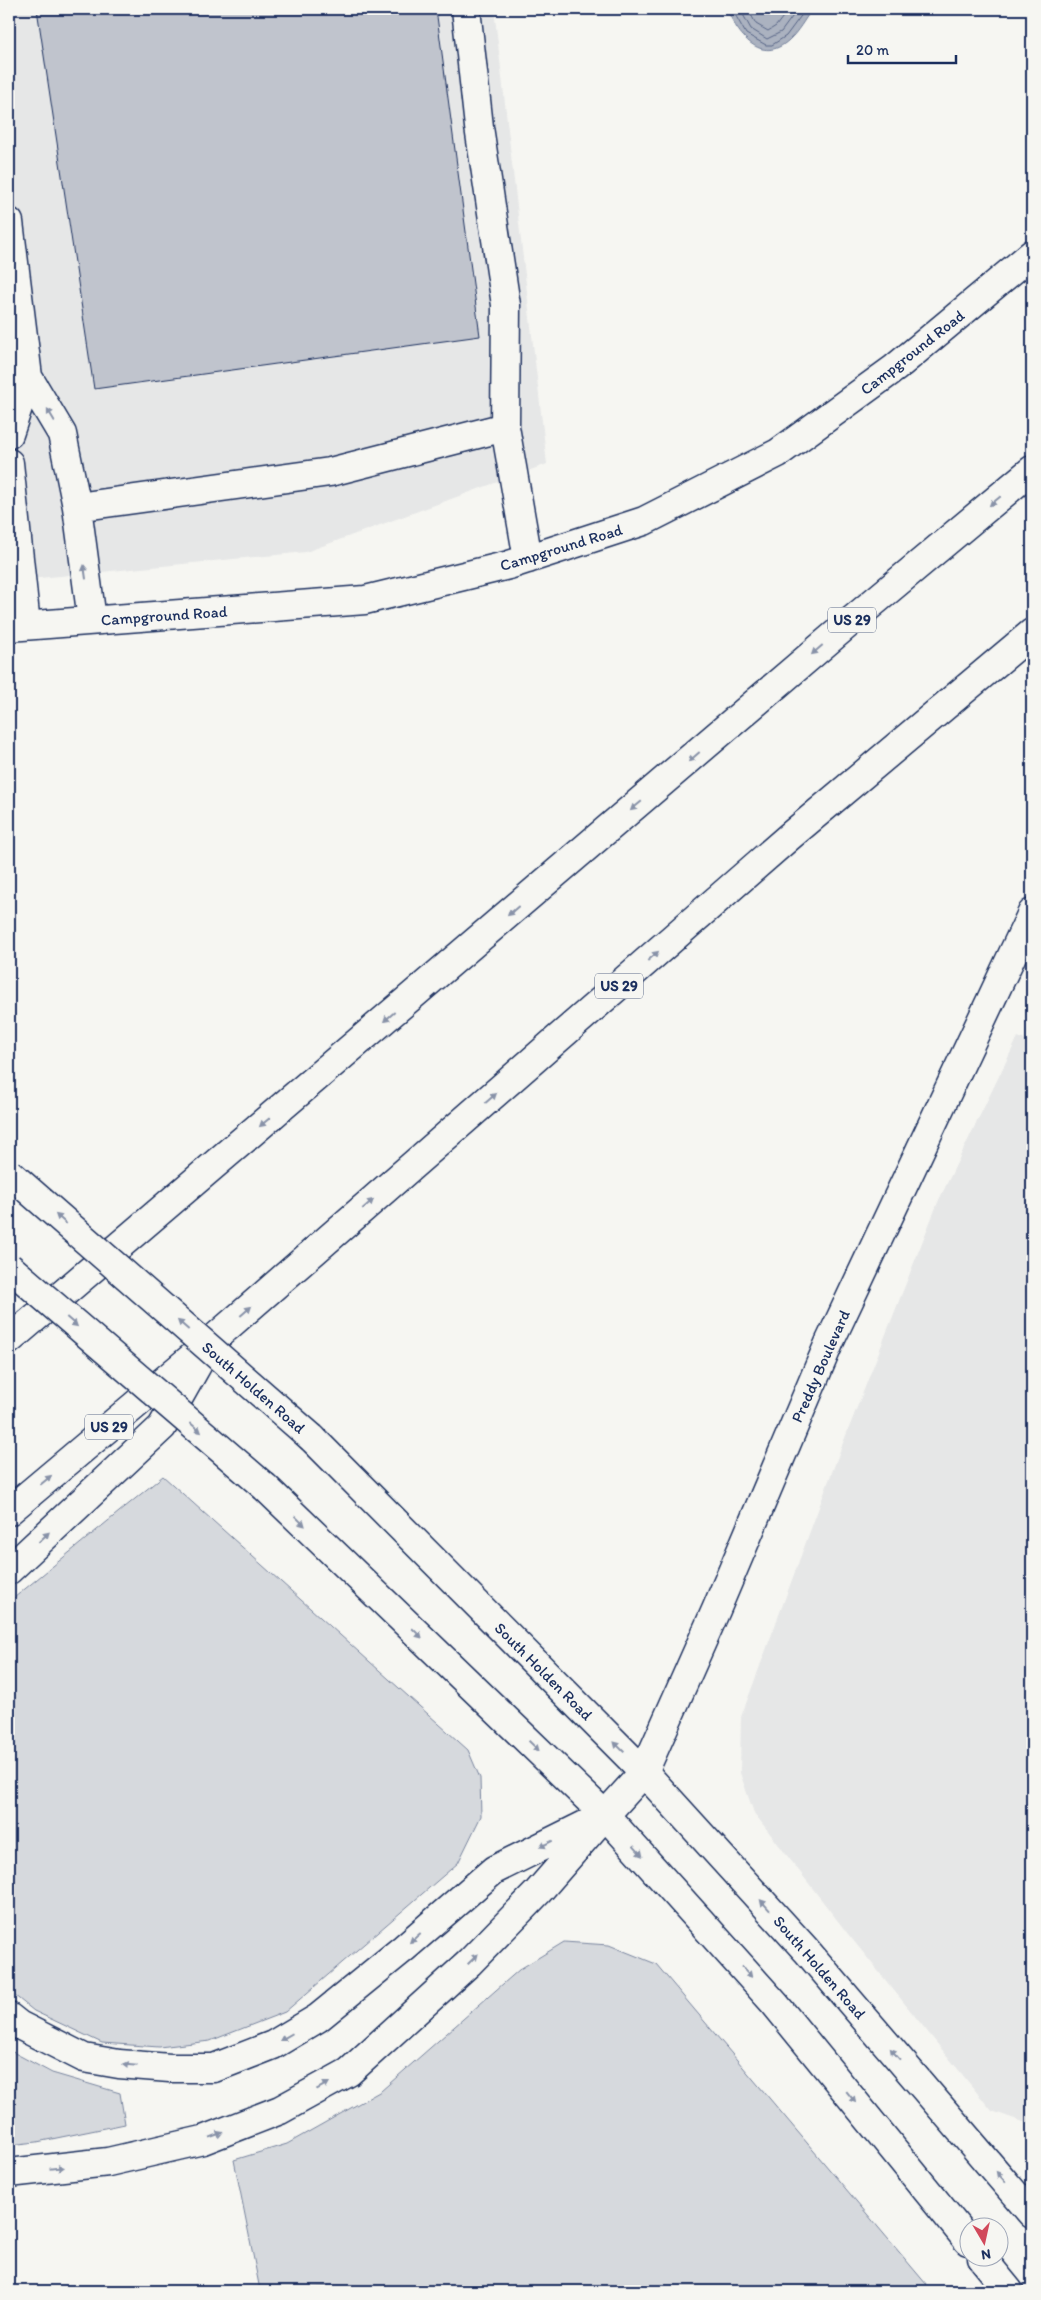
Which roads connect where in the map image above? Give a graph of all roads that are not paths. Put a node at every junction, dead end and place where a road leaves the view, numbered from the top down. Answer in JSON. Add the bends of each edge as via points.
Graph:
{"nodes":[{"id":1,"x":466,"y":9,"type":"edge"},
{"id":2,"x":10,"y":232,"type":"edge"},
{"id":3,"x":1032,"y":254,"type":"edge"},
{"id":4,"x":16,"y":335,"type":"edge"},
{"id":5,"x":28,"y":377,"type":"junction"},
{"id":6,"x":506,"y":427,"type":"junction"},
{"id":7,"x":9,"y":434,"type":"edge"},
{"id":8,"x":9,"y":463,"type":"edge"},
{"id":9,"x":1032,"y":470,"type":"edge"},
{"id":10,"x":77,"y":507,"type":"junction"},
{"id":11,"x":12,"y":530,"type":"edge"},
{"id":12,"x":528,"y":559,"type":"junction"},
{"id":13,"x":92,"y":620,"type":"junction"},
{"id":14,"x":18,"y":626,"type":"edge"},
{"id":15,"x":1032,"y":633,"type":"edge"},
{"id":16,"x":1032,"y":914,"type":"edge"},
{"id":17,"x":9,"y":1173,"type":"edge"},
{"id":18,"x":9,"y":1267,"type":"edge"},
{"id":19,"x":9,"y":1340,"type":"edge"},
{"id":20,"x":209,"y":1343,"type":"junction"},
{"id":21,"x":9,"y":1511,"type":"edge"},
{"id":22,"x":9,"y":1570,"type":"edge"},
{"id":23,"x":644,"y":1772,"type":"junction"},
{"id":24,"x":605,"y":1815,"type":"junction"},
{"id":25,"x":9,"y":2018,"type":"edge"},
{"id":26,"x":9,"y":2173,"type":"edge"},
{"id":27,"x":1032,"y":2214,"type":"edge"},
{"id":28,"x":958,"y":2229,"type":"edge"},
{"id":29,"x":990,"y":2268,"type":"edge"},
{"id":30,"x":1009,"y":2291,"type":"edge"}],
"edges":[{"from":1,"to":6,"type":"main road","via":[[479,127],[506,305]]},
{"from":2,"to":4,"type":"main road"},
{"from":3,"to":12,"type":"main road","name":"Campground Road","via":[[895,368],[778,454],[644,521]]},
{"from":4,"to":5,"type":"main road"},
{"from":5,"to":7,"type":"main road"},
{"from":10,"to":5,"type":"main road","one_way":true,"via":[[62,434]]},
{"from":6,"to":10,"type":"main road","via":[[330,472]]},
{"from":6,"to":12,"type":"main road"},
{"from":8,"to":11,"type":"main road"},
{"from":9,"to":19,"type":"main road","number":"US 29","one_way":true},
{"from":13,"to":10,"type":"main road","one_way":true},
{"from":11,"to":14,"type":"main road"},
{"from":12,"to":13,"type":"main road","name":"Campground Road","via":[[365,600]]},
{"from":13,"to":14,"type":"main road","name":"Campground Road"},
{"from":20,"to":15,"type":"main road","number":"US 29","one_way":true,"via":[[790,836]]},
{"from":16,"to":23,"type":"main road","name":"Preddy Boulevard","via":[[830,1342]]},
{"from":23,"to":17,"type":"main road","name":"South Holden Road","one_way":true,"bridge":true,"via":[[312,1438]]},
{"from":18,"to":24,"type":"main road","one_way":true,"bridge":true,"via":[[265,1487]]},
{"from":21,"to":20,"type":"main road","number":"US 29","one_way":true},
{"from":22,"to":20,"type":"main road","one_way":true,"via":[[162,1427]]},
{"from":23,"to":24,"type":"main road","name":"Preddy Boulevard"},
{"from":27,"to":23,"type":"main road","name":"South Holden Road","one_way":true,"via":[[806,1950]]},
{"from":24,"to":25,"type":"main road","one_way":true,"via":[[494,1870],[318,2018],[273,2045],[214,2068],[170,2068],[84,2058]]},
{"from":26,"to":24,"type":"main road","name":"Preddy Boulevard","one_way":true,"via":[[108,2162],[204,2140],[280,2110],[349,2072],[469,1963],[538,1892]]},
{"from":24,"to":28,"type":"main road","one_way":true,"via":[[776,2004]]},
{"from":29,"to":30,"type":"main road"}]}
